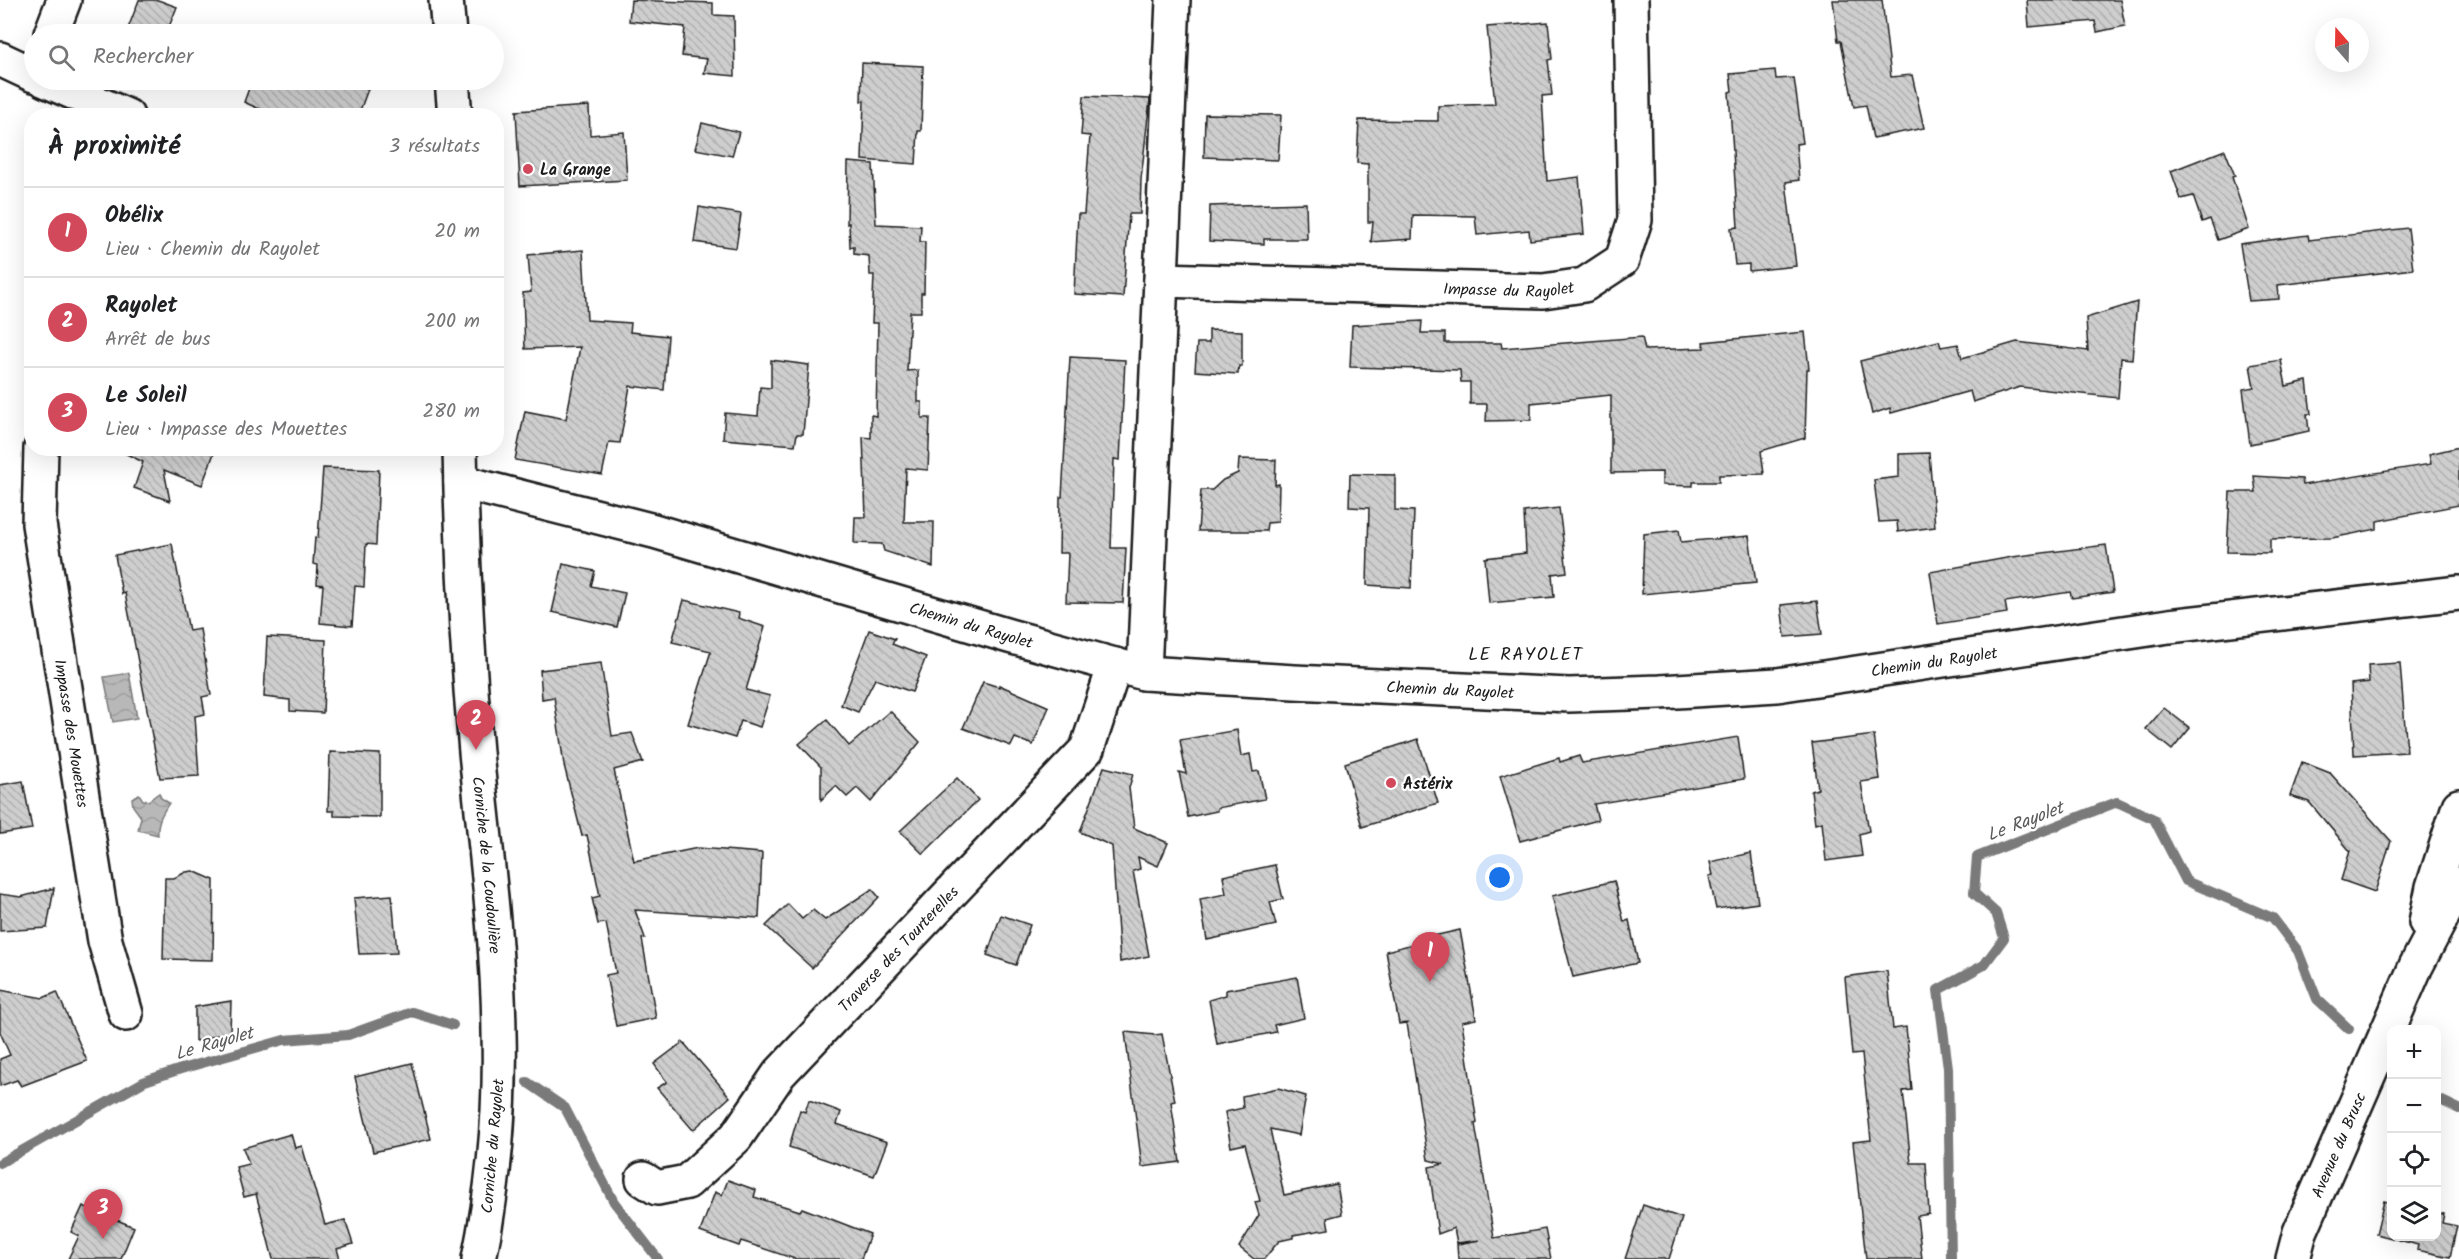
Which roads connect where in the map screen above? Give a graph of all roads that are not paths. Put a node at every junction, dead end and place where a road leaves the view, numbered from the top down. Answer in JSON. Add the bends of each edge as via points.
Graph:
{"nodes":[{"id":1,"x":64,"y":0,"type":"edge"},
{"id":2,"x":446,"y":0,"type":"edge"},
{"id":3,"x":1173,"y":0,"type":"edge"},
{"id":4,"x":1631,"y":0,"type":"edge"},
{"id":5,"x":55,"y":24,"type":"edge"},
{"id":6,"x":448,"y":24,"type":"edge"},
{"id":7,"x":0,"y":59,"type":"edge"},
{"id":8,"x":24,"y":70,"type":"edge"},
{"id":9,"x":68,"y":90,"type":"edge"},
{"id":10,"x":453,"y":90,"type":"edge"},
{"id":11,"x":108,"y":108,"type":"edge"},
{"id":12,"x":454,"y":108,"type":"edge"},
{"id":13,"x":1161,"y":280,"type":"junction"},
{"id":14,"x":41,"y":456,"type":"edge"},
{"id":15,"x":460,"y":456,"type":"edge"},
{"id":16,"x":461,"y":482,"type":"junction"},
{"id":17,"x":2455,"y":590,"type":"edge"},
{"id":18,"x":1129,"y":669,"type":"junction"},
{"id":19,"x":2459,"y":806,"type":"edge"},
{"id":20,"x":2459,"y":884,"type":"edge"},
{"id":21,"x":2416,"y":966,"type":"junction"},
{"id":22,"x":126,"y":1014,"type":"dead end"},
{"id":23,"x":499,"y":1032,"type":"joint"},
{"id":24,"x":643,"y":1179,"type":"dead end"},
{"id":25,"x":479,"y":1259,"type":"edge"},
{"id":26,"x":2293,"y":1259,"type":"edge"}],
"edges":[{"from":1,"to":5,"type":"street"},
{"from":2,"to":6,"type":"street"},
{"from":3,"to":13,"type":"street"},
{"from":4,"to":13,"type":"street","name":"Impasse du Rayolet","via":[[1635,220],[1622,260],[1584,285],[1543,291]]},
{"from":7,"to":8,"type":"street"},
{"from":9,"to":11,"type":"street"},
{"from":10,"to":12,"type":"street"},
{"from":13,"to":18,"type":"street"},
{"from":14,"to":22,"type":"street","name":"Impasse des Mouettes","via":[[39,524],[105,941]]},
{"from":15,"to":16,"type":"street","name":"Corniche de la Coudoulière"},
{"from":16,"to":18,"type":"street","name":"Chemin du Rayolet","via":[[654,531]]},
{"from":16,"to":23,"type":"street","name":"Corniche de la Coudoulière","via":[[467,643]]},
{"from":17,"to":18,"type":"street","name":"Chemin du Rayolet","via":[[2169,626],[1777,685],[1660,692],[1569,694],[1305,683]]},
{"from":18,"to":24,"type":"street","name":"Traverse des Tourterelles","via":[[1087,750],[779,1074],[736,1137],[687,1182],[657,1188]]},
{"from":19,"to":21,"type":"street","name":"Avenue du Brusc","via":[[2433,887]]},
{"from":20,"to":21,"type":"street","name":"Avenue du Brusc"},
{"from":21,"to":26,"type":"street","name":"Avenue du Brusc","via":[[2300,1232]]},
{"from":23,"to":25,"type":"street","name":"Corniche du Rayolet","via":[[492,1171]]}]}
